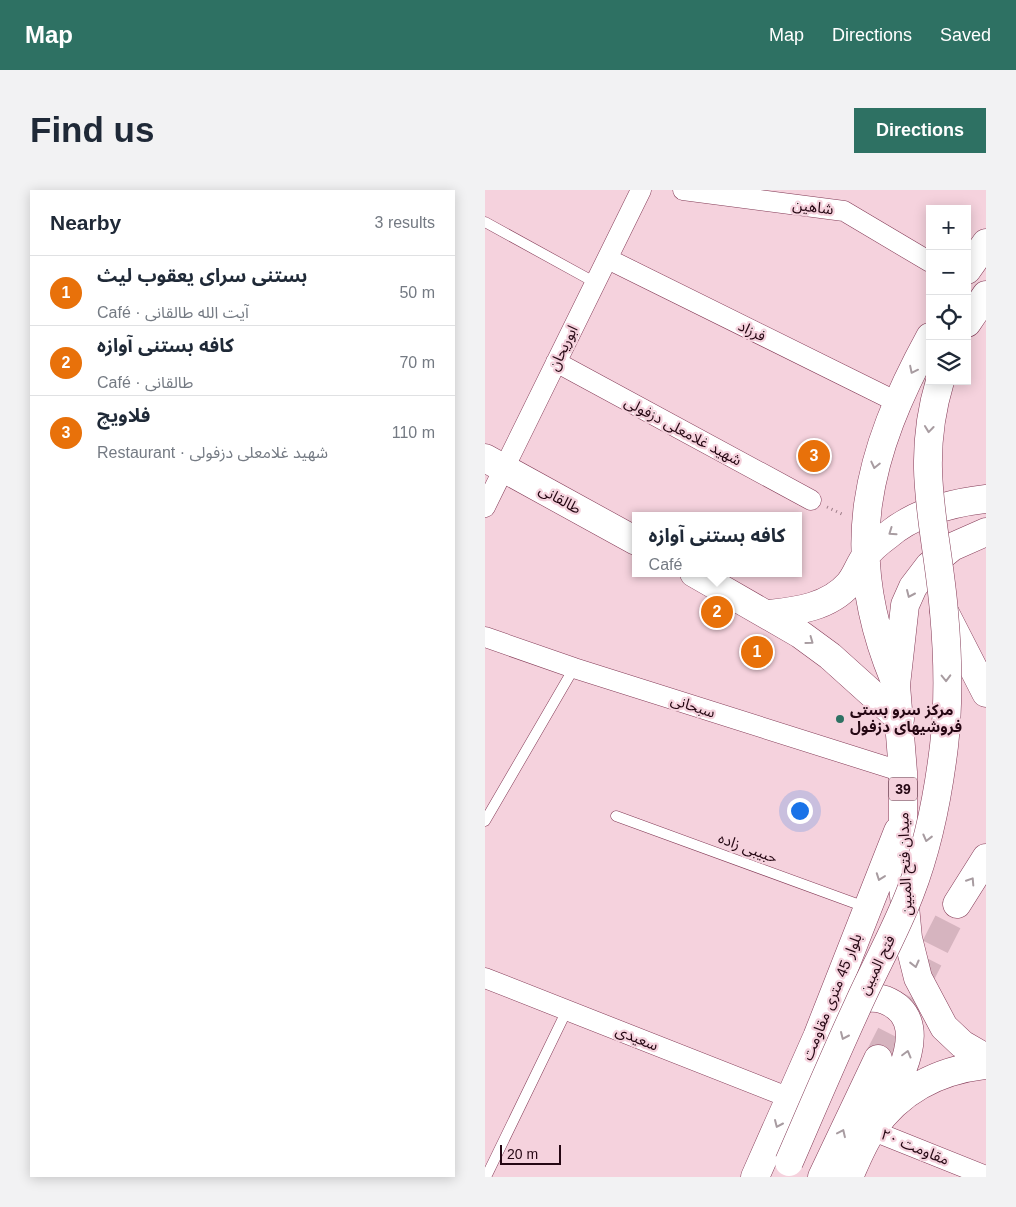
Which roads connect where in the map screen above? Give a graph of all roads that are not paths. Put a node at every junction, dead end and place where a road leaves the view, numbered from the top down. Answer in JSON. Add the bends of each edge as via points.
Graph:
{"nodes":[{"id":1,"x":641,"y":190,"type":"edge"},
{"id":2,"x":683,"y":190,"type":"edge"},
{"id":3,"x":485,"y":222,"type":"edge"},
{"id":4,"x":986,"y":242,"type":"edge"},
{"id":5,"x":607,"y":259,"type":"junction"},
{"id":6,"x":926,"y":260,"type":"edge"},
{"id":7,"x":971,"y":264,"type":"edge"},
{"id":8,"x":596,"y":283,"type":"junction"},
{"id":9,"x":986,"y":295,"type":"edge"},
{"id":10,"x":971,"y":317,"type":"edge"},
{"id":11,"x":928,"y":340,"type":"edge"},
{"id":12,"x":556,"y":362,"type":"junction"},
{"id":13,"x":939,"y":385,"type":"edge"},
{"id":14,"x":897,"y":402,"type":"junction"},
{"id":15,"x":495,"y":463,"type":"edge"},
{"id":16,"x":986,"y":499,"type":"edge"},
{"id":17,"x":811,"y":500,"type":"road end"},
{"id":18,"x":485,"y":507,"type":"edge"},
{"id":19,"x":986,"y":532,"type":"edge"},
{"id":20,"x":632,"y":539,"type":"edge"},
{"id":21,"x":865,"y":556,"type":"junction"},
{"id":22,"x":701,"y":577,"type":"edge"},
{"id":23,"x":944,"y":611,"type":"junction"},
{"id":24,"x":769,"y":614,"type":"junction"},
{"id":25,"x":485,"y":637,"type":"edge"},
{"id":26,"x":574,"y":668,"type":"junction"},
{"id":27,"x":896,"y":685,"type":"junction"},
{"id":28,"x":986,"y":693,"type":"edge"},
{"id":29,"x":900,"y":719,"type":"junction"},
{"id":30,"x":903,"y":772,"type":"junction"},
{"id":31,"x":903,"y":815,"type":"junction"},
{"id":32,"x":616,"y":816,"type":"dead end"},
{"id":33,"x":485,"y":821,"type":"edge"},
{"id":34,"x":986,"y":858,"type":"edge"},
{"id":35,"x":957,"y":904,"type":"tunnel mouth"},
{"id":36,"x":869,"y":908,"type":"junction"},
{"id":37,"x":485,"y":978,"type":"edge"},
{"id":38,"x":567,"y":1010,"type":"junction"},
{"id":39,"x":817,"y":1036,"type":"junction"},
{"id":40,"x":986,"y":1058,"type":"edge"},
{"id":41,"x":878,"y":1059,"type":"tunnel mouth"},
{"id":42,"x":986,"y":1065,"type":"edge"},
{"id":43,"x":790,"y":1098,"type":"junction"},
{"id":44,"x":871,"y":1130,"type":"junction"},
{"id":45,"x":786,"y":1169,"type":"edge"},
{"id":46,"x":986,"y":1176,"type":"edge"},
{"id":47,"x":486,"y":1177,"type":"edge"},
{"id":48,"x":755,"y":1177,"type":"edge"},
{"id":49,"x":822,"y":1177,"type":"edge"},
{"id":50,"x":849,"y":1177,"type":"edge"}],
"edges":[{"from":1,"to":5,"type":"street","name":"ابوریحان"},
{"from":2,"to":6,"type":"street","name":"شاهین","via":[[844,211]]},
{"from":3,"to":8,"type":"lane"},
{"from":4,"to":7,"type":"main road"},
{"from":5,"to":8,"type":"street","name":"ابوریحان"},
{"from":5,"to":14,"type":"street","name":"فرزاد"},
{"from":8,"to":12,"type":"street","name":"ابوریحان"},
{"from":9,"to":10,"type":"main road"},
{"from":11,"to":14,"type":"main road","number":"39","one_way":true},
{"from":12,"to":15,"type":"street","name":"ابوریحان"},
{"from":12,"to":17,"type":"street","name":"شهید غلامعلی دزفولی"},
{"from":13,"to":23,"type":"main road","one_way":true,"bridge":true,"via":[[931,411],[926,457],[928,497]]},
{"from":14,"to":21,"type":"main road","number":"39","one_way":true,"via":[[875,462]]},
{"from":15,"to":18,"type":"street","name":"ابوریحان"},
{"from":15,"to":20,"type":"main road","name":"طالقانی"},
{"from":16,"to":21,"type":"main road","one_way":true,"via":[[956,503],[926,513],[887,535]]},
{"from":19,"to":27,"type":"main road","name":"میدان فتح المبین","number":"39","one_way":true,"via":[[952,547],[929,566],[913,587],[905,605]]},
{"from":21,"to":24,"type":"main road","via":[[849,584],[829,599],[799,611]]},
{"from":21,"to":27,"type":"main road","number":"39","via":[[871,609]]},
{"from":22,"to":24,"type":"main road"},
{"from":23,"to":28,"type":"main road"},
{"from":23,"to":45,"type":"main road","name":"فتح المبین","one_way":true,"bridge":true,"via":[[947,681],[944,746],[921,862],[897,926],[859,1003]]},
{"from":24,"to":29,"type":"main road","one_way":true,"via":[[830,656]]},
{"from":25,"to":26,"type":"street","name":"سبحانی"},
{"from":26,"to":30,"type":"street","name":"سبحانی"},
{"from":26,"to":33,"type":"lane"},
{"from":27,"to":29,"type":"main road","name":"میدان فتح المبین","number":"39"},
{"from":29,"to":30,"type":"main road","name":"میدان فتح المبین","number":"39"},
{"from":30,"to":31,"type":"main road","name":"میدان فتح المبین","number":"39"},
{"from":31,"to":36,"type":"main road","name":"بلوار 45 متری مقاومت","one_way":true},
{"from":31,"to":40,"type":"main road","name":"میدان فتح المبین","number":"39","one_way":true,"via":[[903,885],[908,938],[918,978],[944,1027],[962,1044]]},
{"from":32,"to":36,"type":"lane","name":"حبیبی زاده"},
{"from":35,"to":34,"type":"main road","one_way":true},
{"from":36,"to":39,"type":"main road","name":"بلوار 45 متری مقاومت"},
{"from":37,"to":38,"type":"street","name":"سعیدی"},
{"from":38,"to":43,"type":"street","name":"سعیدی"},
{"from":38,"to":47,"type":"lane"},
{"from":39,"to":43,"type":"main road","name":"بلوار 45 متری مقاومت"},
{"from":44,"to":39,"type":"main road","one_way":true,"via":[[905,1062],[911,1035],[905,1015],[883,999],[854,1001],[835,1014]]},
{"from":49,"to":41,"type":"main road","one_way":true},
{"from":42,"to":44,"type":"main road","via":[[945,1074],[920,1085],[888,1110]]},
{"from":43,"to":48,"type":"main road","name":"بلوار 45 متری مقاومت","one_way":true},
{"from":44,"to":46,"type":"street","name":"مقاومت ۲۰"},
{"from":44,"to":50,"type":"main road"}]}
